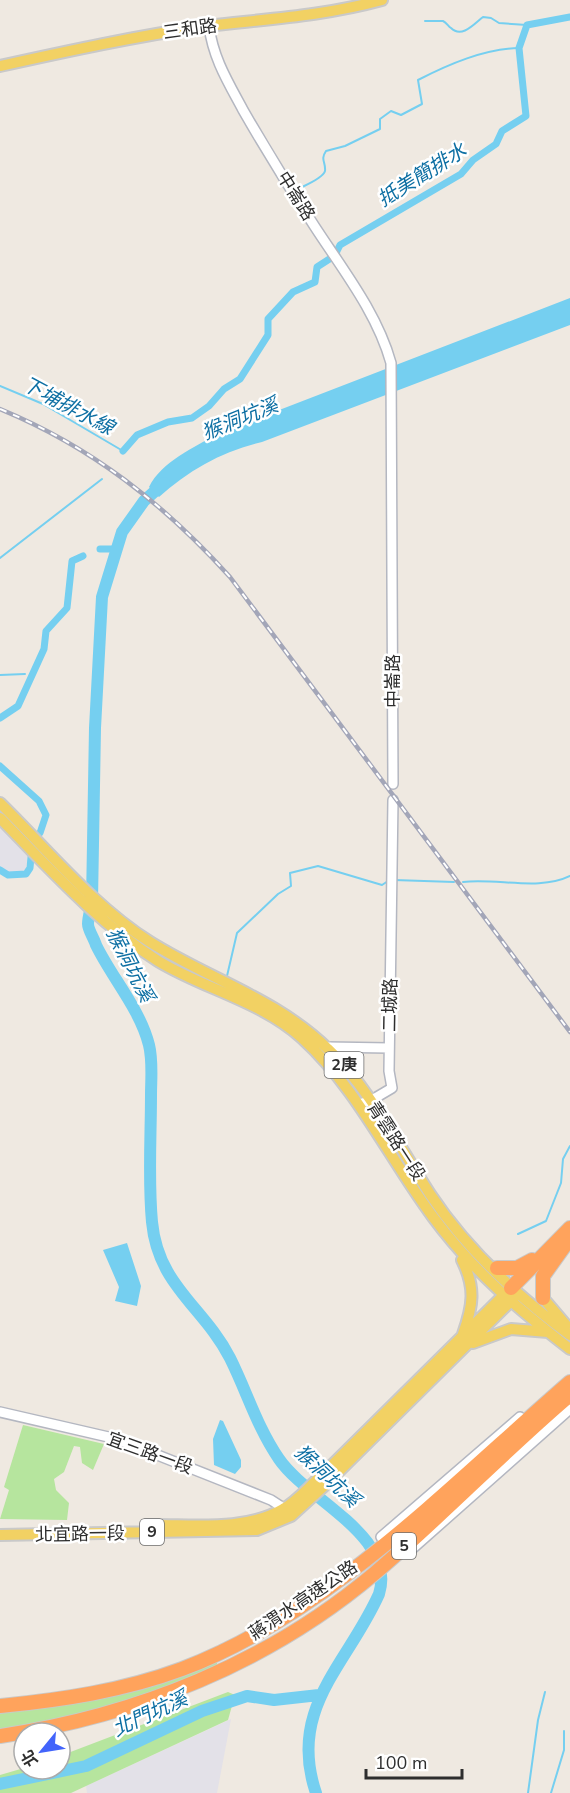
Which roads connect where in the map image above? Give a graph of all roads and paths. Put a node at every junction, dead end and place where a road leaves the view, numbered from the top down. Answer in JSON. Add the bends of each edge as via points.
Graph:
{"nodes":[{"id":1,"x":382,"y":0,"type":"edge"},
{"id":2,"x":209,"y":26,"type":"junction"},
{"id":3,"x":0,"y":66,"type":"edge"},
{"id":4,"x":393,"y":784,"type":"dead end"},
{"id":5,"x":393,"y":800,"type":"dead end"},
{"id":6,"x":0,"y":802,"type":"edge"},
{"id":7,"x":0,"y":818,"type":"edge"},
{"id":8,"x":327,"y":1047,"type":"junction"},
{"id":9,"x":389,"y":1048,"type":"junction"},
{"id":10,"x":370,"y":1101,"type":"junction"},
{"id":11,"x":358,"y":1104,"type":"junction"},
{"id":12,"x":387,"y":1137,"type":"junction"},
{"id":13,"x":568,"y":1236,"type":"edge"},
{"id":14,"x":452,"y":1242,"type":"junction"},
{"id":15,"x":493,"y":1267,"type":"junction"},
{"id":16,"x":511,"y":1295,"type":"junction"},
{"id":17,"x":543,"y":1298,"type":"joint"},
{"id":18,"x":570,"y":1330,"type":"edge"},
{"id":19,"x":548,"y":1332,"type":"junction"},
{"id":20,"x":570,"y":1335,"type":"edge"},
{"id":21,"x":464,"y":1341,"type":"junction"},
{"id":22,"x":570,"y":1348,"type":"edge"},
{"id":23,"x":570,"y":1375,"type":"edge"},
{"id":24,"x":570,"y":1382,"type":"edge"},
{"id":25,"x":570,"y":1395,"type":"edge"},
{"id":26,"x":570,"y":1409,"type":"edge"},
{"id":27,"x":0,"y":1412,"type":"edge"},
{"id":28,"x":292,"y":1509,"type":"junction"},
{"id":29,"x":0,"y":1528,"type":"edge"},
{"id":30,"x":0,"y":1535,"type":"edge"},
{"id":31,"x":381,"y":1537,"type":"dead end"},
{"id":32,"x":411,"y":1550,"type":"dead end"},
{"id":33,"x":0,"y":1706,"type":"edge"},
{"id":34,"x":0,"y":1736,"type":"edge"}],
"edges":[{"from":1,"to":2,"type":"main road","name":"三和路","via":[[299,17]]},
{"from":2,"to":3,"type":"main road","name":"三和路"},
{"from":2,"to":4,"type":"street","name":"中崙路","via":[[218,64],[282,175],[354,285],[378,329],[390,363]]},
{"from":5,"to":9,"type":"street","name":"二城路"},
{"from":6,"to":8,"type":"main road","name":"青雲路一段","number":"2庚","via":[[112,912],[148,940],[283,1012]]},
{"from":7,"to":11,"type":"main road","name":"青雲路一段","number":"2庚","via":[[113,928],[173,969],[271,1015],[300,1036],[328,1064]]},
{"from":8,"to":9,"type":"street"},
{"from":8,"to":10,"type":"main road","name":"青雲路一段","number":"2庚"},
{"from":9,"to":10,"type":"street","name":"二城路","via":[[392,1088]]},
{"from":10,"to":11,"type":"street","name":"二城路"},
{"from":10,"to":12,"type":"main road","name":"青雲路一段","number":"2庚"},
{"from":11,"to":12,"type":"main road","name":"青雲路一段","number":"2庚"},
{"from":12,"to":14,"type":"main road","name":"青雲路一段","number":"2庚"},
{"from":12,"to":15,"type":"main road","name":"青雲路一段","number":"2庚"},
{"from":13,"to":15,"type":"highway","via":[[524,1266],[510,1270]]},
{"from":13,"to":16,"type":"highway"},
{"from":13,"to":17,"type":"highway","via":[[543,1276]]},
{"from":14,"to":16,"type":"main road","name":"青雲路一段","number":"2庚"},
{"from":14,"to":21,"type":"main road","via":[[474,1291]]},
{"from":15,"to":16,"type":"main road","name":"青雲路一段","number":"2庚"},
{"from":16,"to":19,"type":"main road","name":"青雲路一段"},
{"from":16,"to":20,"type":"main road","name":"青雲路一段"},
{"from":16,"to":21,"type":"main road","number":"9"},
{"from":17,"to":18,"type":"main road"},
{"from":19,"to":21,"type":"main road","via":[[511,1329]]},
{"from":19,"to":22,"type":"main road","name":"青雲路一段"},
{"from":21,"to":28,"type":"main road","number":"9"},
{"from":23,"to":31,"type":"street"},
{"from":24,"to":33,"type":"highway","name":"蔣渭水高速公路","number":"5","via":[[366,1559],[303,1606],[244,1640],[181,1669],[122,1687],[59,1701]]},
{"from":25,"to":34,"type":"highway","name":"蔣渭水高速公路","number":"5","via":[[375,1574],[314,1618],[193,1684],[102,1715]]},
{"from":26,"to":32,"type":"street"},
{"from":27,"to":28,"type":"street","name":"宜三路一段","via":[[117,1439]]},
{"from":28,"to":29,"type":"main road","name":"北宜路一段","number":"9","via":[[245,1523]]},
{"from":28,"to":30,"type":"main road","name":"北宜路一段","number":"9","via":[[257,1530]]}]}
